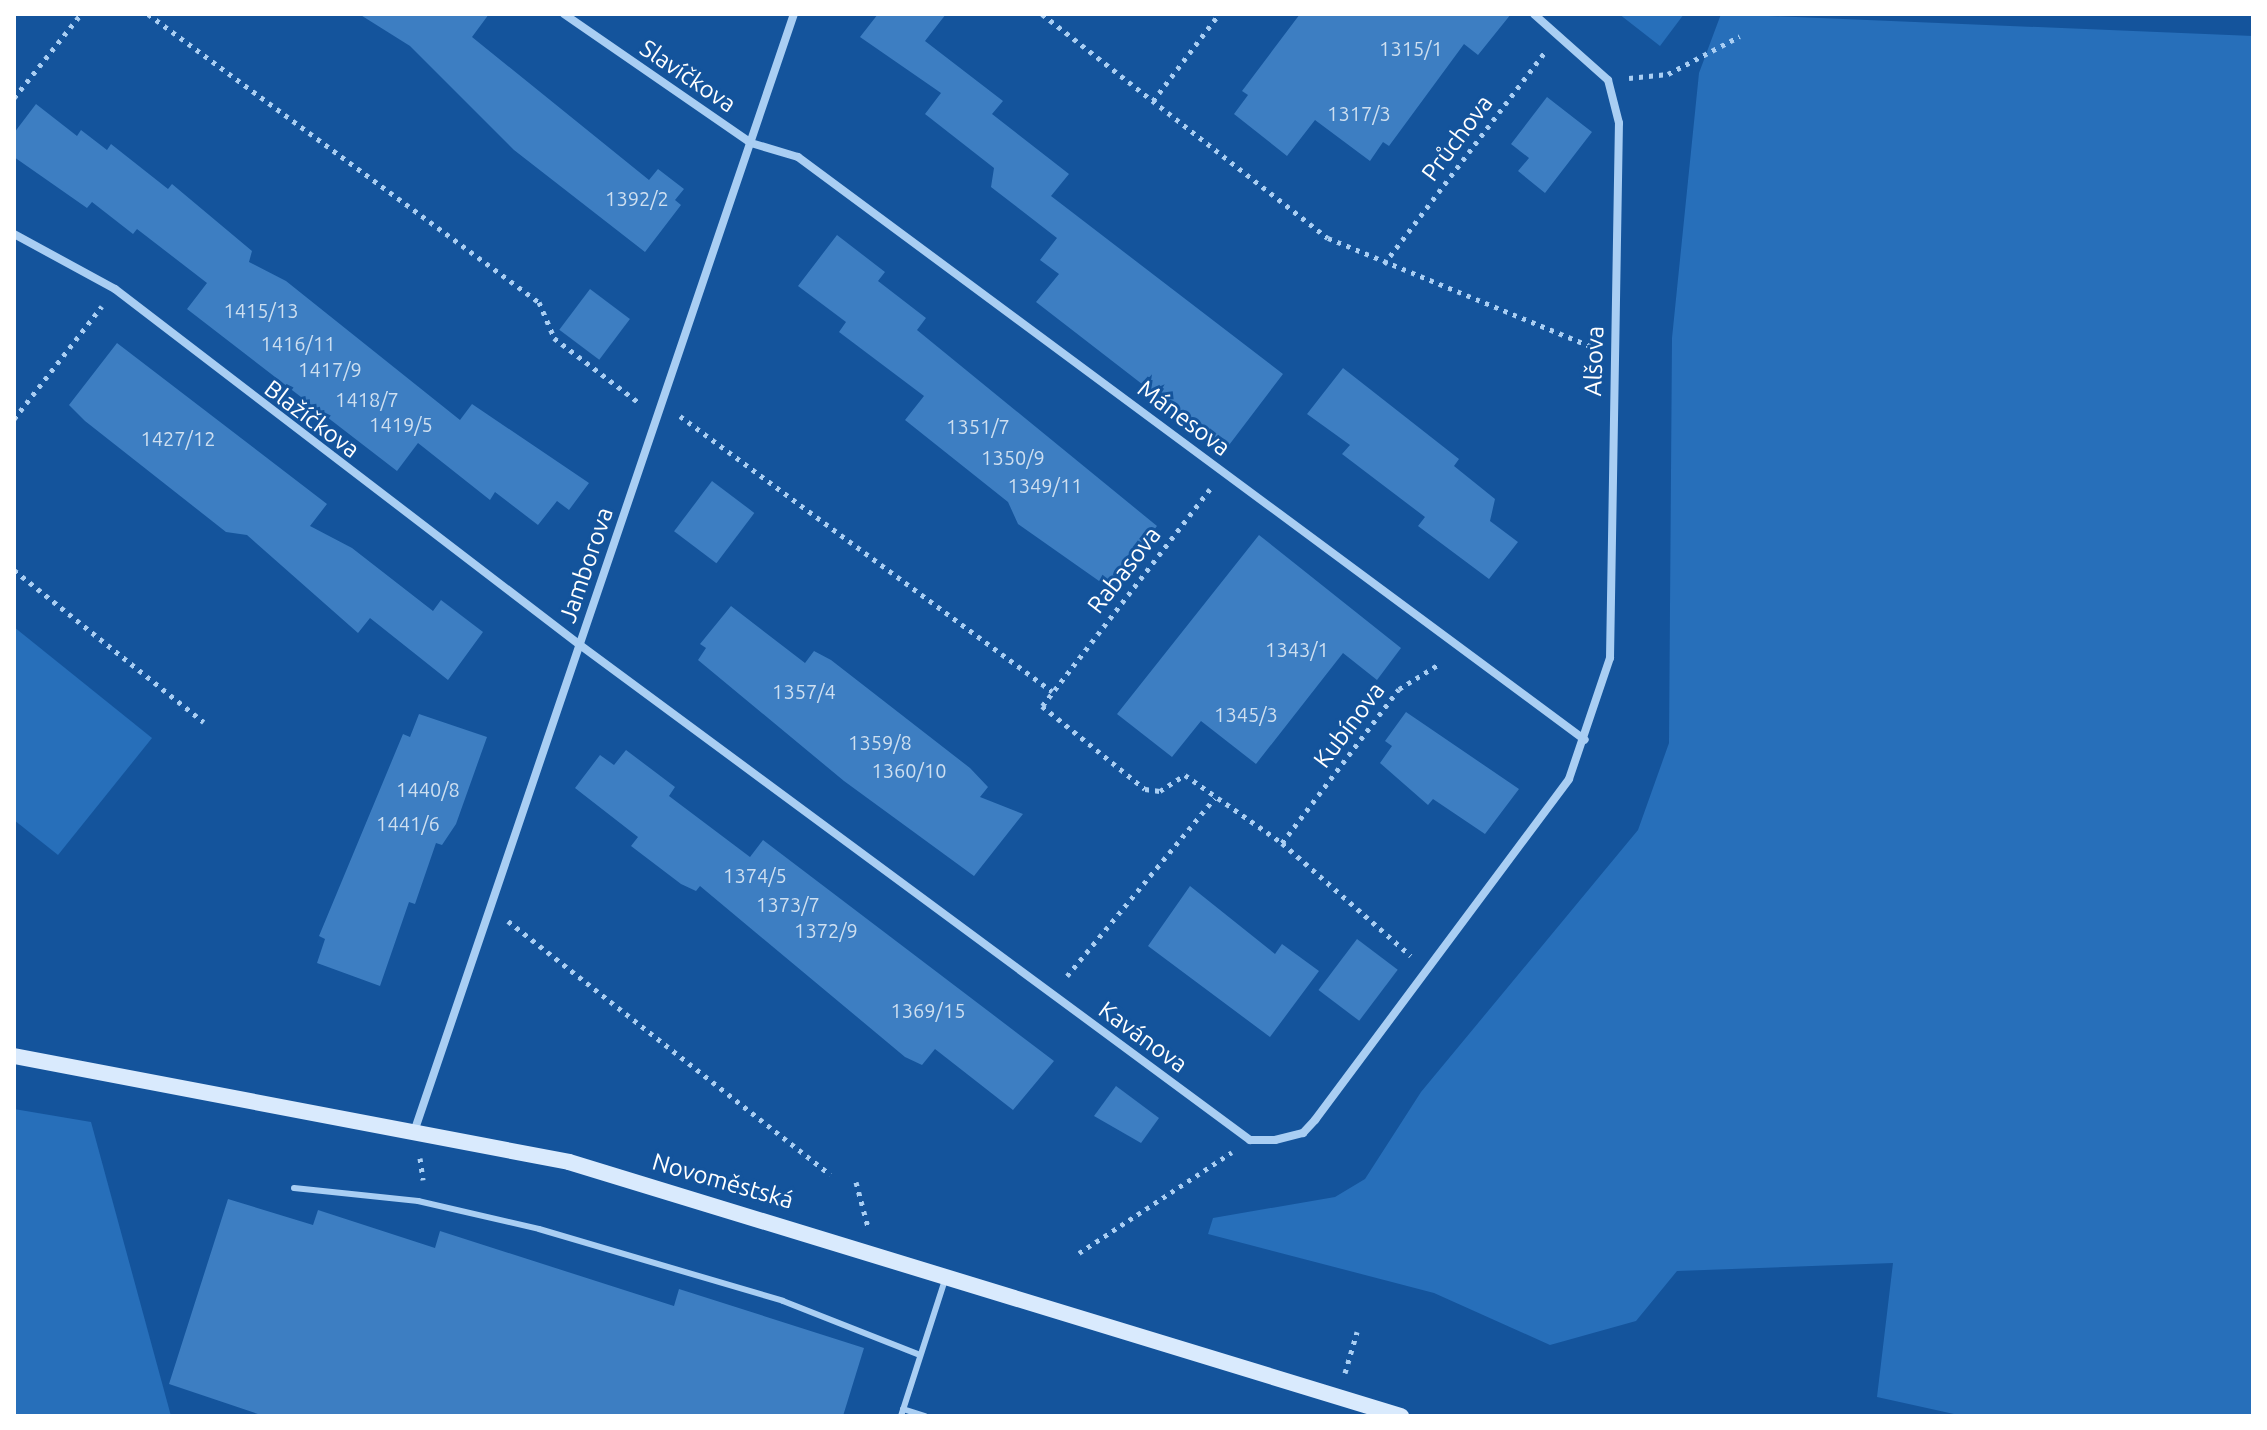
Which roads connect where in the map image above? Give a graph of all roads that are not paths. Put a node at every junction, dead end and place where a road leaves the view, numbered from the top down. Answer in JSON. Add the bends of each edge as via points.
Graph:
{"nodes":[{"id":1,"x":564,"y":14,"type":"edge"},
{"id":2,"x":794,"y":14,"type":"edge"},
{"id":3,"x":1534,"y":14,"type":"edge"},
{"id":4,"x":751,"y":143,"type":"junction"},
{"id":5,"x":14,"y":234,"type":"edge"},
{"id":6,"x":580,"y":645,"type":"junction"},
{"id":7,"x":1585,"y":740,"type":"junction"},
{"id":8,"x":14,"y":1056,"type":"edge"},
{"id":9,"x":415,"y":1129,"type":"junction"},
{"id":10,"x":294,"y":1188,"type":"dead end"},
{"id":11,"x":947,"y":1274,"type":"junction"},
{"id":12,"x":920,"y":1355,"type":"junction"},
{"id":13,"x":902,"y":1413,"type":"edge"},
{"id":14,"x":925,"y":1416,"type":"edge"},
{"id":15,"x":1401,"y":1416,"type":"edge"}],
"edges":[{"from":1,"to":4,"type":"street","name":"Slavíčkova"},
{"from":2,"to":4,"type":"street","name":"Jamborova"},
{"from":3,"to":7,"type":"street","name":"Alšova","via":[[1608,80],[1619,123],[1610,658]]},
{"from":4,"to":6,"type":"street","name":"Jamborova"},
{"from":4,"to":7,"type":"street","name":"Mánesova","via":[[798,157]]},
{"from":5,"to":6,"type":"street","name":"Blažíčkova","via":[[115,289]]},
{"from":6,"to":7,"type":"street","name":"Kavánova","via":[[1250,1140],[1303,1133],[1569,779]]},
{"from":6,"to":9,"type":"street","name":"Jamborova"},
{"from":8,"to":9,"type":"street","name":"Novoměstská"},
{"from":9,"to":11,"type":"street","name":"Novoměstská","via":[[569,1162]]},
{"from":10,"to":12,"type":"lane","via":[[418,1201],[783,1301]]},
{"from":11,"to":12,"type":"lane"},
{"from":11,"to":15,"type":"street","name":"Novoměstská"},
{"from":12,"to":13,"type":"lane"},
{"from":13,"to":14,"type":"lane"}]}
